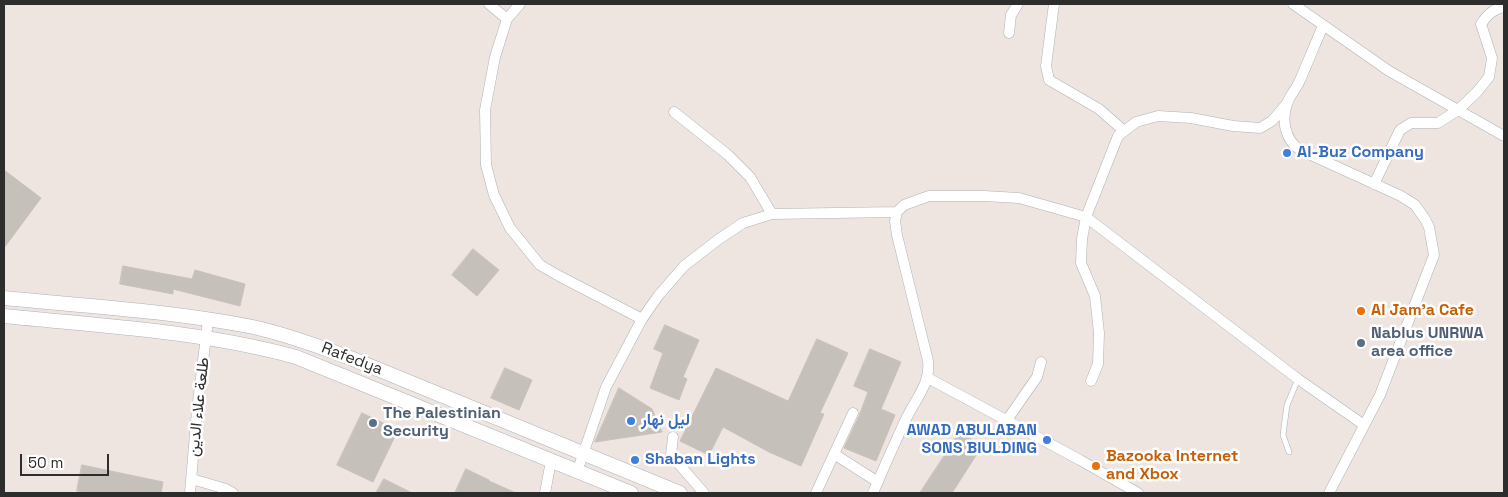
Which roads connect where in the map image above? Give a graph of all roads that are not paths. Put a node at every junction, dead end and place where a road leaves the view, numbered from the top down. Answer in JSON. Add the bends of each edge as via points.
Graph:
{"nodes":[{"id":1,"x":489,"y":4,"type":"edge"},
{"id":2,"x":520,"y":4,"type":"edge"},
{"id":3,"x":1018,"y":4,"type":"edge"},
{"id":4,"x":1054,"y":4,"type":"edge"},
{"id":5,"x":1294,"y":4,"type":"edge"},
{"id":6,"x":1504,"y":7,"type":"edge"},
{"id":7,"x":507,"y":19,"type":"junction"},
{"id":8,"x":1323,"y":26,"type":"junction"},
{"id":9,"x":1009,"y":33,"type":"dead end"},
{"id":10,"x":1288,"y":102,"type":"junction"},
{"id":11,"x":1458,"y":110,"type":"junction"},
{"id":12,"x":674,"y":112,"type":"dead end"},
{"id":13,"x":1123,"y":130,"type":"junction"},
{"id":14,"x":1504,"y":136,"type":"edge"},
{"id":15,"x":1374,"y":184,"type":"junction"},
{"id":16,"x":897,"y":212,"type":"junction"},
{"id":17,"x":772,"y":214,"type":"junction"},
{"id":18,"x":1086,"y":217,"type":"junction"},
{"id":19,"x":4,"y":298,"type":"edge"},
{"id":20,"x":4,"y":316,"type":"edge"},
{"id":21,"x":642,"y":319,"type":"junction"},
{"id":22,"x":208,"y":320,"type":"junction"},
{"id":23,"x":206,"y":338,"type":"junction"},
{"id":24,"x":1040,"y":362,"type":"dead end"},
{"id":25,"x":928,"y":378,"type":"junction"},
{"id":26,"x":1298,"y":379,"type":"junction"},
{"id":27,"x":1091,"y":381,"type":"dead end"},
{"id":28,"x":853,"y":413,"type":"dead end"},
{"id":29,"x":1008,"y":420,"type":"junction"},
{"id":30,"x":1364,"y":425,"type":"junction"},
{"id":31,"x":673,"y":437,"type":"dead end"},
{"id":32,"x":1289,"y":452,"type":"dead end"},
{"id":33,"x":583,"y":454,"type":"junction"},
{"id":34,"x":834,"y":454,"type":"junction"},
{"id":35,"x":550,"y":461,"type":"junction"},
{"id":36,"x":577,"y":472,"type":"junction"},
{"id":37,"x":192,"y":479,"type":"junction"},
{"id":38,"x":878,"y":482,"type":"junction"},
{"id":39,"x":190,"y":493,"type":"edge"},
{"id":40,"x":233,"y":493,"type":"edge"},
{"id":41,"x":545,"y":493,"type":"edge"},
{"id":42,"x":631,"y":493,"type":"edge"},
{"id":43,"x":680,"y":493,"type":"edge"},
{"id":44,"x":704,"y":493,"type":"edge"},
{"id":45,"x":816,"y":493,"type":"edge"},
{"id":46,"x":873,"y":493,"type":"edge"},
{"id":47,"x":1138,"y":493,"type":"edge"},
{"id":48,"x":1329,"y":493,"type":"edge"}],
"edges":[{"from":1,"to":7,"type":"street"},
{"from":2,"to":7,"type":"street"},
{"from":3,"to":9,"type":"street"},
{"from":4,"to":13,"type":"street","via":[[1046,66],[1049,80],[1099,109]]},
{"from":5,"to":8,"type":"street"},
{"from":6,"to":11,"type":"street","via":[[1486,16],[1481,24],[1492,58],[1489,77]]},
{"from":7,"to":21,"type":"street","via":[[494,57],[485,110],[486,165],[494,195],[510,228],[540,265]]},
{"from":8,"to":10,"type":"street"},
{"from":8,"to":11,"type":"street","via":[[1389,72]]},
{"from":10,"to":13,"type":"street","via":[[1272,121],[1260,128],[1158,116],[1142,119]]},
{"from":10,"to":15,"type":"street","via":[[1287,136],[1294,146]]},
{"from":11,"to":14,"type":"street"},
{"from":11,"to":15,"type":"street","via":[[1438,123],[1411,123],[1400,130]]},
{"from":12,"to":17,"type":"street","via":[[750,177]]},
{"from":13,"to":18,"type":"street","via":[[1114,141]]},
{"from":15,"to":30,"type":"street","via":[[1408,200],[1421,212],[1429,227],[1434,255],[1380,395]]},
{"from":16,"to":17,"type":"street"},
{"from":16,"to":18,"type":"street","via":[[904,205],[929,196],[984,196],[1019,198]]},
{"from":16,"to":25,"type":"street","via":[[897,236],[928,360]]},
{"from":17,"to":21,"type":"street","via":[[743,223],[684,266]]},
{"from":18,"to":26,"type":"street"},
{"from":18,"to":27,"type":"street","via":[[1080,263],[1095,296],[1099,333],[1098,364]]},
{"from":19,"to":22,"type":"main road","name":"Rafedya"},
{"from":20,"to":23,"type":"main road","name":"Rafedya"},
{"from":21,"to":33,"type":"street","via":[[606,387]]},
{"from":22,"to":23,"type":"street","name":"طلعة علاء الدين"},
{"from":22,"to":33,"type":"main road","name":"Rafedya","via":[[299,339]]},
{"from":23,"to":35,"type":"main road","name":"Rafedya","via":[[257,346],[296,357]]},
{"from":23,"to":37,"type":"street","name":"طلعة علاء الدين"},
{"from":24,"to":29,"type":"street","via":[[1036,377]]},
{"from":25,"to":29,"type":"street"},
{"from":25,"to":38,"type":"street"},
{"from":26,"to":30,"type":"street"},
{"from":26,"to":32,"type":"lane","via":[[1287,405],[1283,435]]},
{"from":28,"to":34,"type":"street"},
{"from":29,"to":47,"type":"street"},
{"from":30,"to":48,"type":"street"},
{"from":31,"to":44,"type":"street","via":[[671,455]]},
{"from":33,"to":36,"type":"street"},
{"from":33,"to":43,"type":"main road","name":"Rafedya"},
{"from":34,"to":38,"type":"street"},
{"from":34,"to":45,"type":"street"},
{"from":35,"to":36,"type":"main road","name":"Rafedya"},
{"from":35,"to":41,"type":"street"},
{"from":36,"to":42,"type":"main road","name":"Rafedya"},
{"from":37,"to":39,"type":"street","name":"طلعة علاء الدين"},
{"from":37,"to":40,"type":"street"},
{"from":38,"to":46,"type":"street"}]}
